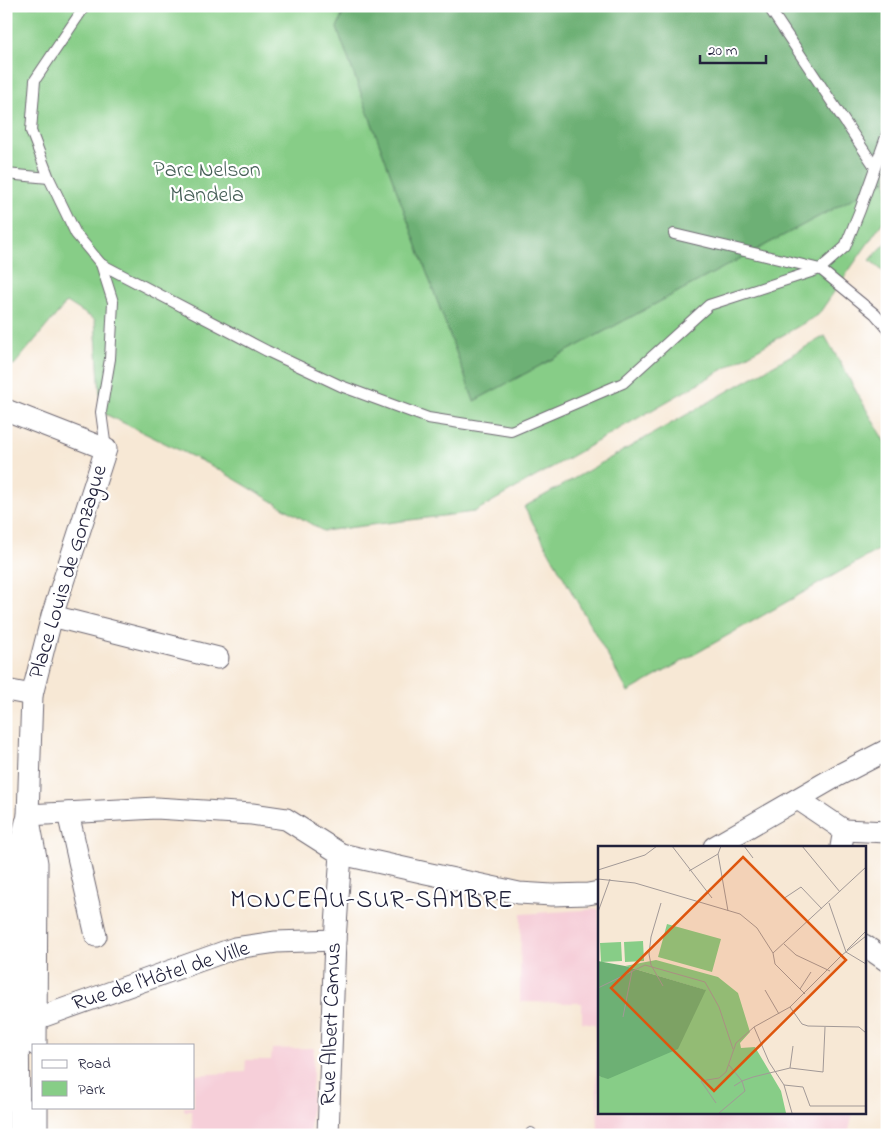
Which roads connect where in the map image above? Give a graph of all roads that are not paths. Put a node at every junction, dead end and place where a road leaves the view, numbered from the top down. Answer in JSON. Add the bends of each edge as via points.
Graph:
{"nodes":[{"id":1,"x":85,"y":6,"type":"edge"},
{"id":2,"x":768,"y":6,"type":"edge"},
{"id":3,"x":887,"y":134,"type":"edge"},
{"id":4,"x":876,"y":167,"type":"junction"},
{"id":5,"x":6,"y":174,"type":"edge"},
{"id":6,"x":49,"y":178,"type":"junction"},
{"id":7,"x":674,"y":234,"type":"dead end"},
{"id":8,"x":101,"y":264,"type":"junction"},
{"id":9,"x":820,"y":269,"type":"junction"},
{"id":10,"x":887,"y":328,"type":"edge"},
{"id":11,"x":6,"y":410,"type":"edge"},
{"id":12,"x":106,"y":449,"type":"junction"},
{"id":13,"x":52,"y":616,"type":"junction"},
{"id":14,"x":218,"y":658,"type":"dead end"},
{"id":15,"x":6,"y":690,"type":"edge"},
{"id":16,"x":32,"y":695,"type":"junction"},
{"id":17,"x":887,"y":750,"type":"edge"},
{"id":18,"x":798,"y":799,"type":"junction"},
{"id":19,"x":68,"y":813,"type":"junction"},
{"id":20,"x":28,"y":815,"type":"junction"},
{"id":21,"x":887,"y":832,"type":"edge"},
{"id":22,"x":843,"y":839,"type":"edge"},
{"id":23,"x":719,"y":846,"type":"edge"},
{"id":24,"x":341,"y":854,"type":"junction"},
{"id":25,"x":598,"y":892,"type":"edge"},
{"id":26,"x":96,"y":936,"type":"dead end"},
{"id":27,"x":335,"y":940,"type":"junction"},
{"id":28,"x":866,"y":946,"type":"edge"},
{"id":29,"x":887,"y":961,"type":"edge"},
{"id":30,"x":28,"y":1022,"type":"junction"},
{"id":31,"x":36,"y":1044,"type":"edge"},
{"id":32,"x":37,"y":1108,"type":"edge"},
{"id":33,"x":19,"y":1135,"type":"edge"},
{"id":34,"x":37,"y":1135,"type":"edge"},
{"id":35,"x":328,"y":1135,"type":"edge"}],
"edges":[{"from":1,"to":6,"type":"lane","via":[[36,80],[31,132]]},
{"from":2,"to":4,"type":"lane"},
{"from":3,"to":4,"type":"lane"},
{"from":4,"to":9,"type":"lane","via":[[845,247]]},
{"from":5,"to":6,"type":"lane"},
{"from":6,"to":8,"type":"lane","via":[[76,234]]},
{"from":7,"to":9,"type":"lane"},
{"from":8,"to":9,"type":"lane","via":[[341,386],[428,418],[511,431],[623,383],[709,305]]},
{"from":8,"to":12,"type":"lane","via":[[113,302],[110,359],[101,412]]},
{"from":9,"to":10,"type":"lane","via":[[875,314]]},
{"from":11,"to":12,"type":"street"},
{"from":12,"to":13,"type":"street","name":"Place Louis de Gonzague"},
{"from":13,"to":14,"type":"street"},
{"from":13,"to":16,"type":"street","name":"Place Louis de Gonzague"},
{"from":15,"to":16,"type":"street"},
{"from":16,"to":20,"type":"street","name":"Place Louis de Gonzague"},
{"from":17,"to":18,"type":"street"},
{"from":18,"to":22,"type":"street"},
{"from":18,"to":23,"type":"street"},
{"from":19,"to":20,"type":"street"},
{"from":19,"to":24,"type":"street","via":[[156,808],[286,819]]},
{"from":19,"to":26,"type":"street"},
{"from":20,"to":30,"type":"street","name":"Place Louis de Gonzague","via":[[36,863]]},
{"from":21,"to":22,"type":"street"},
{"from":24,"to":25,"type":"street","via":[[519,893],[552,896]]},
{"from":24,"to":27,"type":"street","name":"Rue Albert Camus"},
{"from":27,"to":30,"type":"street","name":"Rue de l'Hôtel de Ville","via":[[276,942],[235,948]]},
{"from":27,"to":35,"type":"street","name":"Rue Albert Camus"},
{"from":28,"to":29,"type":"street"},
{"from":30,"to":31,"type":"street"},
{"from":30,"to":33,"type":"street"},
{"from":32,"to":34,"type":"street"}]}
